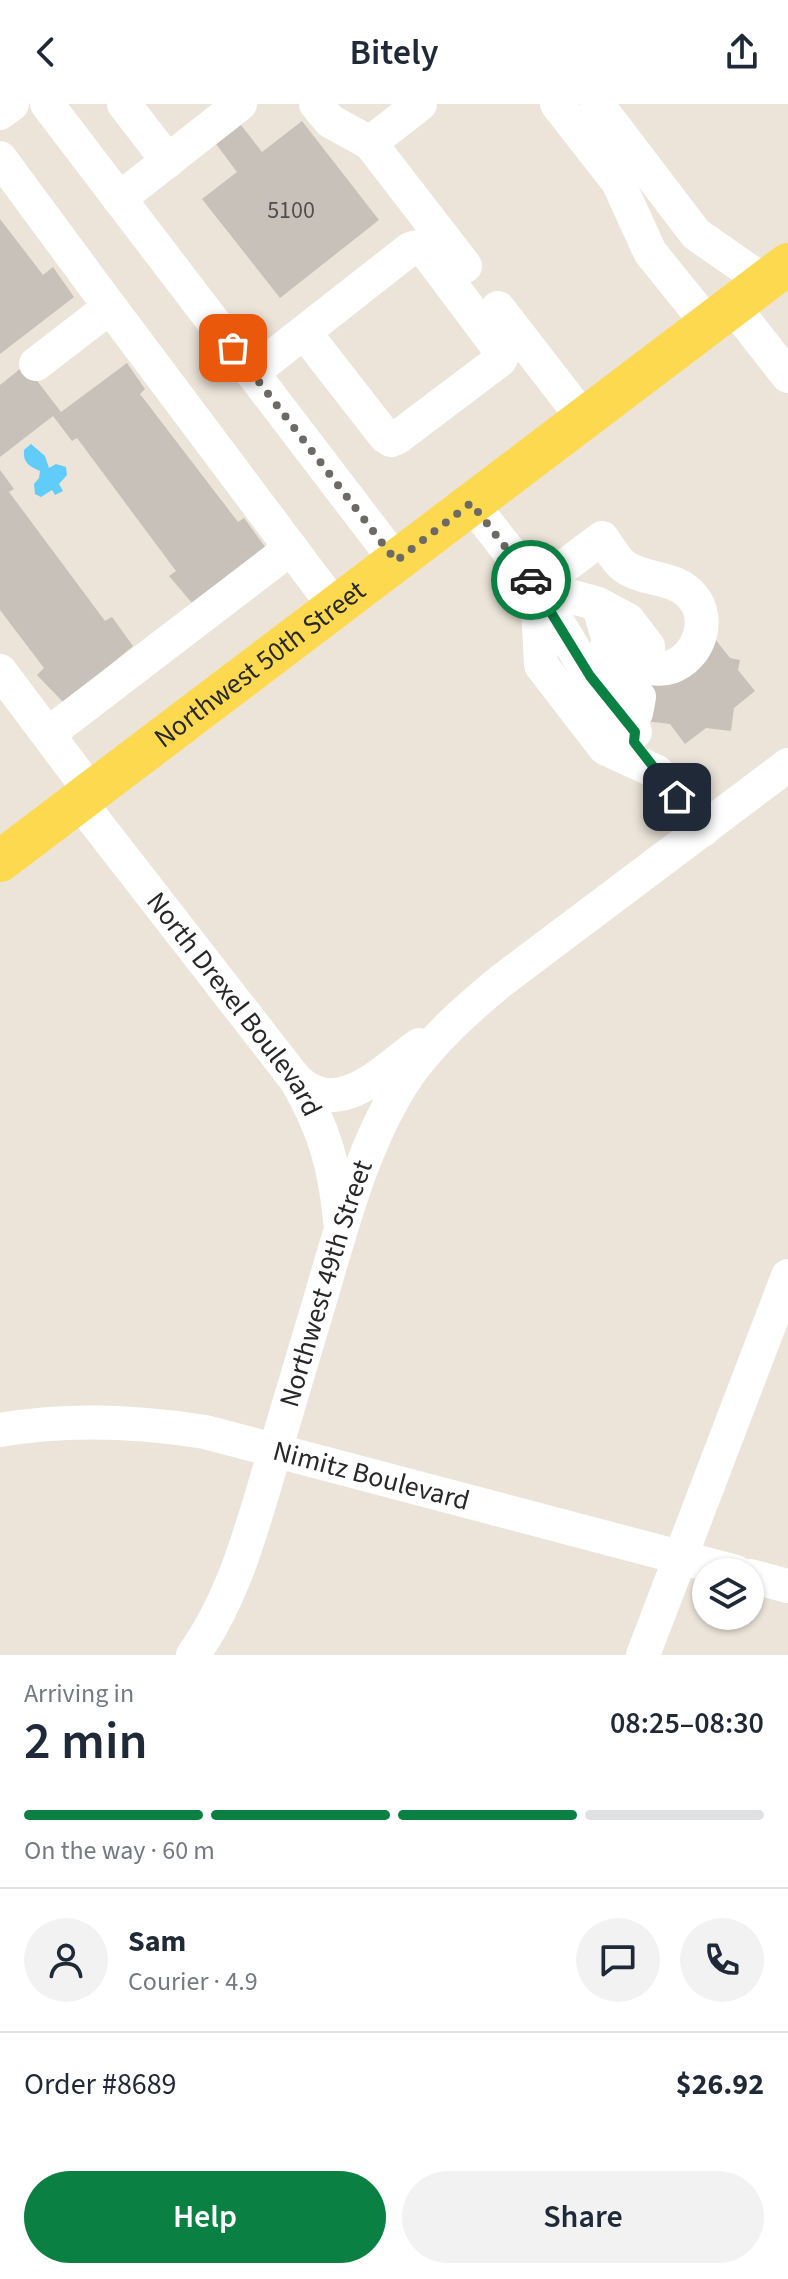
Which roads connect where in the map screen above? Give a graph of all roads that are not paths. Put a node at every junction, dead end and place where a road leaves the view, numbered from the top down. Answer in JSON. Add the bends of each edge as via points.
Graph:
{"nodes":[{"id":1,"x":12,"y":104,"type":"edge"},
{"id":2,"x":47,"y":104,"type":"edge"},
{"id":3,"x":124,"y":104,"type":"edge"},
{"id":4,"x":316,"y":104,"type":"edge"},
{"id":5,"x":420,"y":104,"type":"edge"},
{"id":6,"x":557,"y":104,"type":"edge"},
{"id":7,"x":597,"y":104,"type":"edge"},
{"id":8,"x":231,"y":106,"type":"edge"},
{"id":9,"x":0,"y":113,"type":"edge"},
{"id":10,"x":370,"y":143,"type":"junction"},
{"id":11,"x":0,"y":158,"type":"edge"},
{"id":12,"x":168,"y":161,"type":"junction"},
{"id":13,"x":119,"y":199,"type":"junction"},
{"id":14,"x":748,"y":294,"type":"edge"},
{"id":15,"x":110,"y":307,"type":"junction"},
{"id":16,"x":304,"y":332,"type":"junction"},
{"id":17,"x":36,"y":364,"type":"dead end"},
{"id":18,"x":252,"y":373,"type":"junction"},
{"id":19,"x":788,"y":376,"type":"edge"},
{"id":20,"x":583,"y":418,"type":"junction"},
{"id":21,"x":471,"y":503,"type":"junction"},
{"id":22,"x":291,"y":548,"type":"junction"},
{"id":23,"x":396,"y":561,"type":"junction"},
{"id":24,"x":537,"y":587,"type":"junction"},
{"id":25,"x":335,"y":607,"type":"junction"},
{"id":26,"x":0,"y":671,"type":"edge"},
{"id":27,"x":48,"y":734,"type":"junction"},
{"id":28,"x":788,"y":765,"type":"edge"},
{"id":29,"x":657,"y":772,"type":"junction"},
{"id":30,"x":85,"y":796,"type":"junction"},
{"id":31,"x":703,"y":830,"type":"junction"},
{"id":32,"x":0,"y":861,"type":"edge"},
{"id":33,"x":458,"y":1017,"type":"junction"},
{"id":34,"x":296,"y":1080,"type":"junction"},
{"id":35,"x":341,"y":1229,"type":"junction"},
{"id":36,"x":788,"y":1276,"type":"edge"},
{"id":37,"x":0,"y":1430,"type":"edge"},
{"id":38,"x":275,"y":1450,"type":"junction"},
{"id":39,"x":680,"y":1557,"type":"junction"},
{"id":40,"x":692,"y":1560,"type":"edge"},
{"id":41,"x":764,"y":1580,"type":"edge"},
{"id":42,"x":788,"y":1586,"type":"edge"},
{"id":43,"x":193,"y":1655,"type":"edge"},
{"id":44,"x":643,"y":1655,"type":"edge"}],
"edges":[{"from":1,"to":9,"type":"street"},
{"from":2,"to":13,"type":"street"},
{"from":3,"to":12,"type":"street"},
{"from":4,"to":10,"type":"street","via":[[330,121]]},
{"from":5,"to":10,"type":"street"},
{"from":6,"to":14,"type":"street","via":[[618,182],[650,252]]},
{"from":7,"to":14,"type":"street"},
{"from":8,"to":12,"type":"street"},
{"from":10,"to":20,"type":"street"},
{"from":11,"to":15,"type":"street"},
{"from":12,"to":13,"type":"street"},
{"from":13,"to":18,"type":"street"},
{"from":14,"to":19,"type":"street"},
{"from":14,"to":20,"type":"main road","name":"Northwest 50th Street"},
{"from":15,"to":17,"type":"street"},
{"from":15,"to":22,"type":"street"},
{"from":16,"to":16,"type":"street","via":[[418,247],[503,354],[391,440]]},
{"from":16,"to":18,"type":"street"},
{"from":18,"to":23,"type":"street"},
{"from":20,"to":21,"type":"main road","name":"Northwest 50th Street"},
{"from":21,"to":23,"type":"main road","name":"Northwest 50th Street"},
{"from":21,"to":24,"type":"street"},
{"from":22,"to":25,"type":"street"},
{"from":22,"to":27,"type":"street"},
{"from":23,"to":25,"type":"main road","name":"Northwest 50th Street"},
{"from":24,"to":24,"type":"street","via":[[598,604],[628,620],[648,646],[648,667],[680,663],[703,624],[700,608],[681,586],[624,567],[602,538]]},
{"from":24,"to":29,"type":"street","via":[[569,639],[588,693],[618,732],[635,729]]},
{"from":24,"to":29,"type":"street","via":[[541,665],[605,748]]},
{"from":25,"to":30,"type":"main road","name":"Northwest 50th Street"},
{"from":26,"to":27,"type":"street","name":"North Drexel Boulevard"},
{"from":27,"to":30,"type":"street","name":"North Drexel Boulevard"},
{"from":28,"to":31,"type":"street","name":"Northwest 49th Street"},
{"from":29,"to":31,"type":"street"},
{"from":30,"to":32,"type":"main road","name":"Northwest 50th Street"},
{"from":30,"to":34,"type":"street","name":"North Drexel Boulevard"},
{"from":31,"to":33,"type":"street","name":"Northwest 49th Street"},
{"from":33,"to":34,"type":"street","name":"Northwest 49th Street","via":[[347,1094],[319,1095]]},
{"from":33,"to":35,"type":"street","name":"Northwest 49th Street","via":[[407,1077],[365,1161]]},
{"from":34,"to":35,"type":"street","name":"North Drexel Boulevard","via":[[327,1143]]},
{"from":35,"to":38,"type":"street","name":"Northwest 49th Street"},
{"from":36,"to":39,"type":"street"},
{"from":37,"to":38,"type":"street","name":"Nimitz Boulevard","via":[[62,1422],[136,1422]]},
{"from":38,"to":39,"type":"street","name":"Nimitz Boulevard"},
{"from":38,"to":43,"type":"street","name":"Northwest 49th Street","via":[[234,1581]]},
{"from":39,"to":40,"type":"street","name":"Nimitz Boulevard"},
{"from":39,"to":44,"type":"street"},
{"from":41,"to":42,"type":"street"}]}
